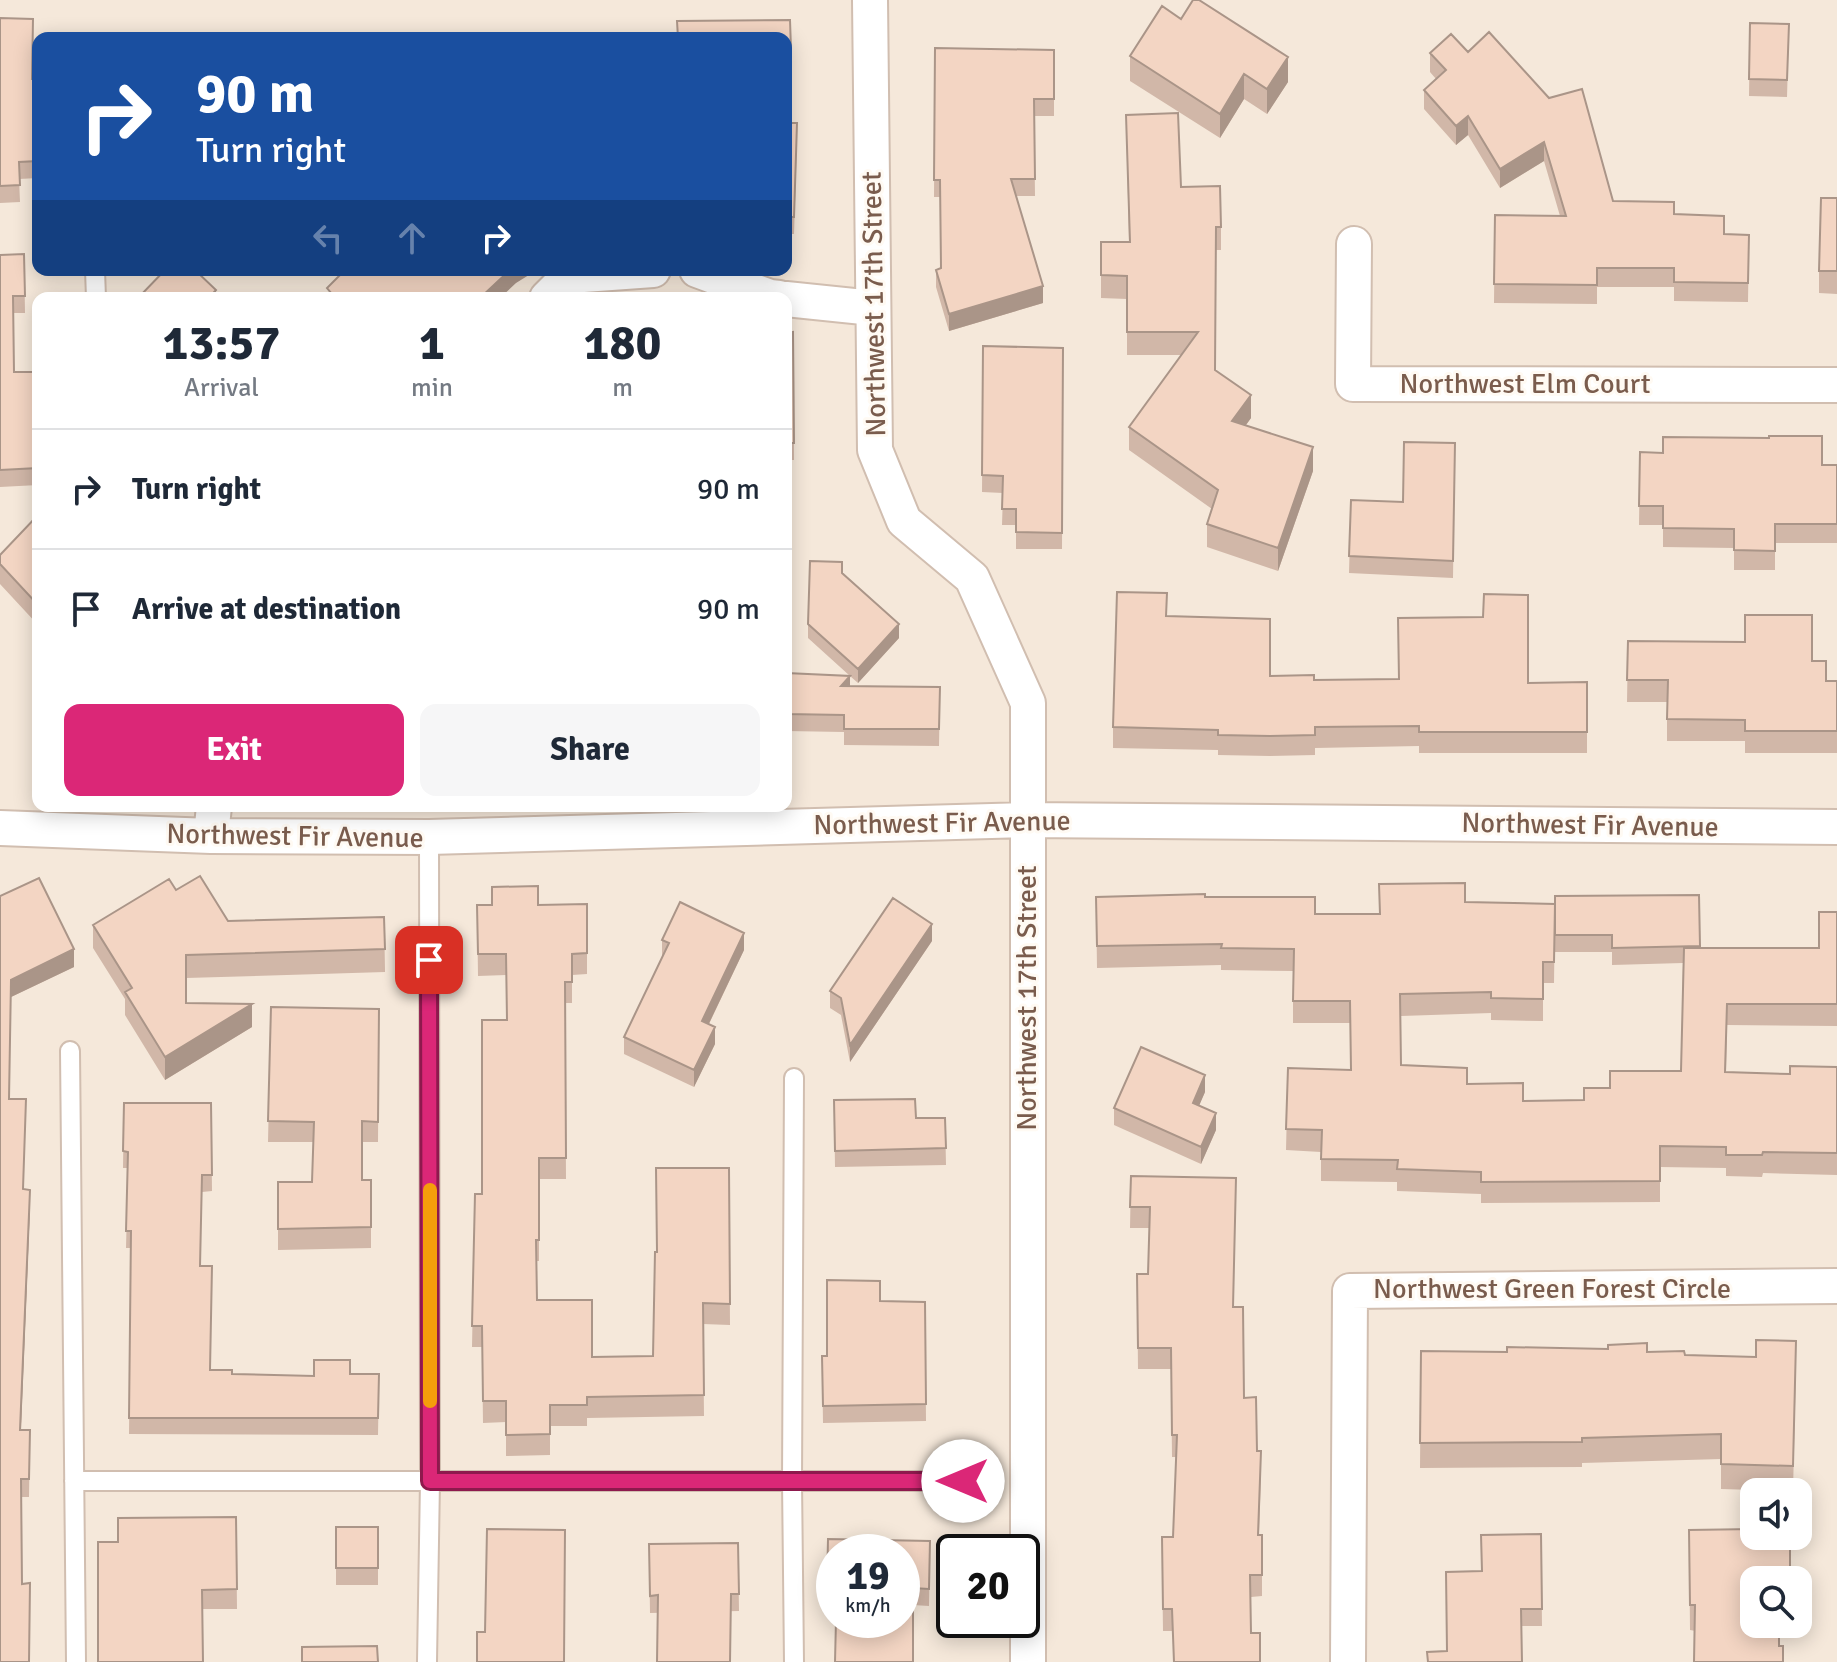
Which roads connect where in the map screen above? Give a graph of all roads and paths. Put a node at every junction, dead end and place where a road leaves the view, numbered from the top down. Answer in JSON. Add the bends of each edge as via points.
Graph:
{"nodes":[{"id":1,"x":870,"y":0,"type":"edge"},
{"id":2,"x":1354,"y":244,"type":"dead end"},
{"id":3,"x":569,"y":276,"type":"edge"},
{"id":4,"x":713,"y":276,"type":"edge"},
{"id":5,"x":553,"y":292,"type":"edge"},
{"id":6,"x":756,"y":292,"type":"edge"},
{"id":7,"x":792,"y":300,"type":"edge"},
{"id":8,"x":873,"y":308,"type":"junction"},
{"id":9,"x":1837,"y":385,"type":"edge"},
{"id":10,"x":1026,"y":820,"type":"junction"},
{"id":11,"x":213,"y":821,"type":"edge"},
{"id":12,"x":1837,"y":827,"type":"edge"},
{"id":13,"x":0,"y":828,"type":"edge"},
{"id":14,"x":429,"y":837,"type":"junction"},
{"id":15,"x":70,"y":1051,"type":"dead end"},
{"id":16,"x":794,"y":1078,"type":"dead end"},
{"id":17,"x":1837,"y":1286,"type":"edge"},
{"id":18,"x":74,"y":1481,"type":"junction"},
{"id":19,"x":430,"y":1481,"type":"junction"},
{"id":20,"x":792,"y":1481,"type":"junction"},
{"id":21,"x":963,"y":1481,"type":"dead end"},
{"id":22,"x":76,"y":1662,"type":"edge"},
{"id":23,"x":427,"y":1662,"type":"edge"},
{"id":24,"x":794,"y":1662,"type":"edge"},
{"id":25,"x":1028,"y":1662,"type":"edge"},
{"id":26,"x":1348,"y":1662,"type":"edge"}],
"edges":[{"from":1,"to":8,"type":"street","name":"Northwest 17th Street"},
{"from":2,"to":9,"type":"street","name":"Northwest Elm Court","via":[[1353,384]]},
{"from":3,"to":5,"type":"street"},
{"from":4,"to":6,"type":"street"},
{"from":7,"to":8,"type":"street"},
{"from":8,"to":10,"type":"street","name":"Northwest 17th Street","via":[[875,450],[904,521],[972,578],[1028,703]]},
{"from":10,"to":12,"type":"street","name":"Northwest Fir Avenue"},
{"from":10,"to":14,"type":"street","name":"Northwest Fir Avenue"},
{"from":10,"to":25,"type":"street","name":"Northwest 17th Street"},
{"from":11,"to":13,"type":"street","name":"Northwest Fir Avenue"},
{"from":11,"to":14,"type":"street","name":"Northwest Fir Avenue"},
{"from":14,"to":19,"type":"lane"},
{"from":15,"to":18,"type":"lane"},
{"from":16,"to":20,"type":"lane"},
{"from":17,"to":26,"type":"street","name":"Northwest Green Forest Circle","via":[[1350,1291]]},
{"from":18,"to":19,"type":"lane"},
{"from":18,"to":22,"type":"lane"},
{"from":19,"to":20,"type":"lane"},
{"from":19,"to":23,"type":"lane"},
{"from":20,"to":21,"type":"lane"},
{"from":20,"to":24,"type":"lane"}]}
